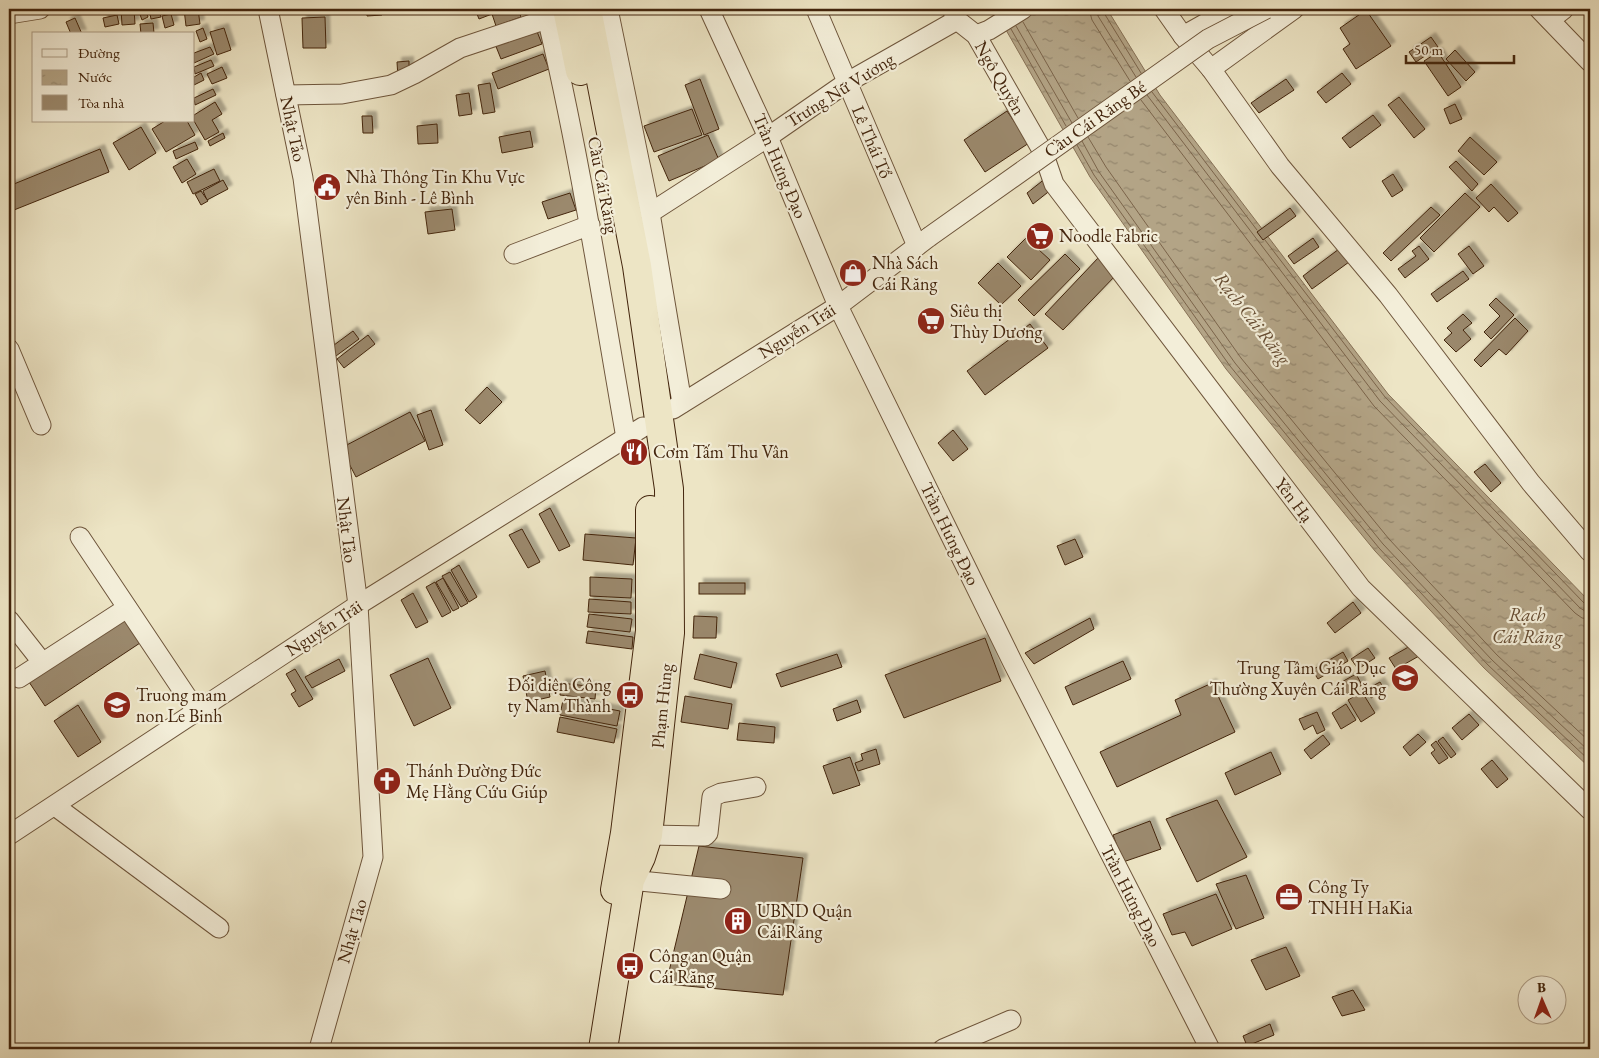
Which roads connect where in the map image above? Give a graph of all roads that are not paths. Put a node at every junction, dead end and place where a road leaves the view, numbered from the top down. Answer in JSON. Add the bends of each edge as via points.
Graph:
{"nodes":[{"id":1,"x":40,"y":9,"type":"edge"},
{"id":2,"x":268,"y":9,"type":"edge"},
{"id":3,"x":587,"y":9,"type":"edge"},
{"id":4,"x":608,"y":9,"type":"edge"},
{"id":5,"x":709,"y":9,"type":"edge"},
{"id":6,"x":816,"y":9,"type":"edge"},
{"id":7,"x":1023,"y":9,"type":"edge"},
{"id":8,"x":1164,"y":9,"type":"edge"},
{"id":9,"x":1231,"y":9,"type":"edge"},
{"id":10,"x":1266,"y":9,"type":"edge"},
{"id":11,"x":1294,"y":9,"type":"edge"},
{"id":12,"x":553,"y":12,"type":"edge"},
{"id":13,"x":1551,"y":12,"type":"edge"},
{"id":14,"x":9,"y":14,"type":"edge"},
{"id":15,"x":955,"y":14,"type":"edge"},
{"id":16,"x":982,"y":33,"type":"junction"},
{"id":17,"x":1183,"y":36,"type":"junction"},
{"id":18,"x":1590,"y":62,"type":"edge"},
{"id":19,"x":1211,"y":69,"type":"junction"},
{"id":20,"x":846,"y":83,"type":"junction"},
{"id":21,"x":286,"y":95,"type":"junction"},
{"id":22,"x":768,"y":136,"type":"junction"},
{"id":23,"x":1043,"y":152,"type":"joint"},
{"id":24,"x":650,"y":213,"type":"junction"},
{"id":25,"x":590,"y":224,"type":"junction"},
{"id":26,"x":923,"y":242,"type":"junction"},
{"id":27,"x":514,"y":254,"type":"dead end"},
{"id":28,"x":838,"y":306,"type":"junction"},
{"id":29,"x":9,"y":349,"type":"edge"},
{"id":30,"x":642,"y":360,"type":"junction"},
{"id":31,"x":682,"y":403,"type":"junction"},
{"id":32,"x":41,"y":425,"type":"dead end"},
{"id":33,"x":642,"y":427,"type":"junction"},
{"id":34,"x":80,"y":537,"type":"dead end"},
{"id":35,"x":1590,"y":552,"type":"edge"},
{"id":36,"x":358,"y":605,"type":"junction"},
{"id":37,"x":127,"y":608,"type":"junction"},
{"id":38,"x":9,"y":620,"type":"edge"},
{"id":39,"x":42,"y":662,"type":"junction"},
{"id":40,"x":19,"y":678,"type":"dead end"},
{"id":41,"x":197,"y":712,"type":"junction"},
{"id":42,"x":756,"y":787,"type":"dead end"},
{"id":43,"x":55,"y":806,"type":"junction"},
{"id":44,"x":1590,"y":810,"type":"edge"},
{"id":45,"x":636,"y":834,"type":"junction"},
{"id":46,"x":9,"y":835,"type":"edge"},
{"id":47,"x":630,"y":880,"type":"junction"},
{"id":48,"x":721,"y":889,"type":"dead end"},
{"id":49,"x":219,"y":928,"type":"dead end"},
{"id":50,"x":1011,"y":1020,"type":"dead end"},
{"id":51,"x":319,"y":1049,"type":"edge"},
{"id":52,"x":588,"y":1049,"type":"edge"},
{"id":53,"x":603,"y":1049,"type":"edge"},
{"id":54,"x":943,"y":1049,"type":"edge"},
{"id":55,"x":1210,"y":1049,"type":"edge"}],
"edges":[{"from":1,"to":14,"type":"street"},
{"from":2,"to":21,"type":"street","name":"Nhật Tảo"},
{"from":3,"to":30,"type":"highway","name":"Cầu Cái Răng","via":[[637,266]]},
{"from":4,"to":24,"type":"street"},
{"from":5,"to":22,"type":"street","name":"Trần Hưng Đạo"},
{"from":6,"to":20,"type":"street","name":"Lê Thái Tổ"},
{"from":7,"to":16,"type":"street"},
{"from":8,"to":17,"type":"street"},
{"from":9,"to":17,"type":"street"},
{"from":10,"to":26,"type":"street","name":"Cầu Cái Răng Bé","bridge":true,"via":[[1208,39]]},
{"from":11,"to":19,"type":"street"},
{"from":12,"to":21,"type":"street","via":[[460,48],[391,85],[342,94]]},
{"from":12,"to":25,"type":"street","via":[[557,60]]},
{"from":12,"to":30,"type":"highway","name":"Cầu Cái Răng","via":[[600,166],[627,314]]},
{"from":13,"to":18,"type":"street"},
{"from":15,"to":16,"type":"street","name":"Ngô Quyền"},
{"from":15,"to":20,"type":"street","name":"Trưng Nữ Vương"},
{"from":16,"to":23,"type":"street","name":"Ngô Quyền"},
{"from":17,"to":19,"type":"street"},
{"from":19,"to":35,"type":"street","via":[[1280,166],[1388,295],[1531,484]]},
{"from":20,"to":22,"type":"street","name":"Trưng Nữ Vương"},
{"from":20,"to":26,"type":"street","name":"Lê Thái Tổ"},
{"from":21,"to":36,"type":"street","name":"Nhật Tảo","via":[[303,178]]},
{"from":22,"to":24,"type":"street","name":"Trưng Nữ Vương"},
{"from":22,"to":28,"type":"street","name":"Trần Hưng Đạo"},
{"from":23,"to":44,"type":"street","name":"Yên Hạ","via":[[1054,184],[1361,588]]},
{"from":24,"to":31,"type":"street"},
{"from":25,"to":27,"type":"street"},
{"from":25,"to":33,"type":"street"},
{"from":26,"to":28,"type":"street","name":"Nguyễn Trãi"},
{"from":28,"to":31,"type":"street","name":"Nguyễn Trãi"},
{"from":28,"to":55,"type":"street","name":"Trần Hưng Đạo","via":[[1013,663]]},
{"from":29,"to":32,"type":"street"},
{"from":30,"to":33,"type":"highway","name":"Phạm Hùng"},
{"from":31,"to":33,"type":"street","name":"Nguyễn Trãi"},
{"from":33,"to":36,"type":"street","name":"Nguyễn Trãi"},
{"from":33,"to":45,"type":"highway","name":"Phạm Hùng","via":[[650,480],[650,631]]},
{"from":34,"to":37,"type":"street"},
{"from":36,"to":41,"type":"street","name":"Nguyễn Trãi"},
{"from":36,"to":51,"type":"street","name":"Nhật Tảo","via":[[373,857]]},
{"from":37,"to":39,"type":"street"},
{"from":37,"to":41,"type":"street"},
{"from":38,"to":39,"type":"street"},
{"from":39,"to":40,"type":"street"},
{"from":41,"to":43,"type":"street","name":"Nguyễn Trãi"},
{"from":42,"to":45,"type":"street","via":[[712,797],[705,836]]},
{"from":43,"to":46,"type":"street","name":"Nguyễn Trãi"},
{"from":43,"to":49,"type":"street"},
{"from":45,"to":47,"type":"highway","name":"Phạm Hùng","via":[[641,857]]},
{"from":45,"to":52,"type":"highway","name":"Phạm Hùng"},
{"from":47,"to":48,"type":"street"},
{"from":47,"to":53,"type":"highway","name":"Phạm Hùng"},
{"from":50,"to":54,"type":"street"}]}
